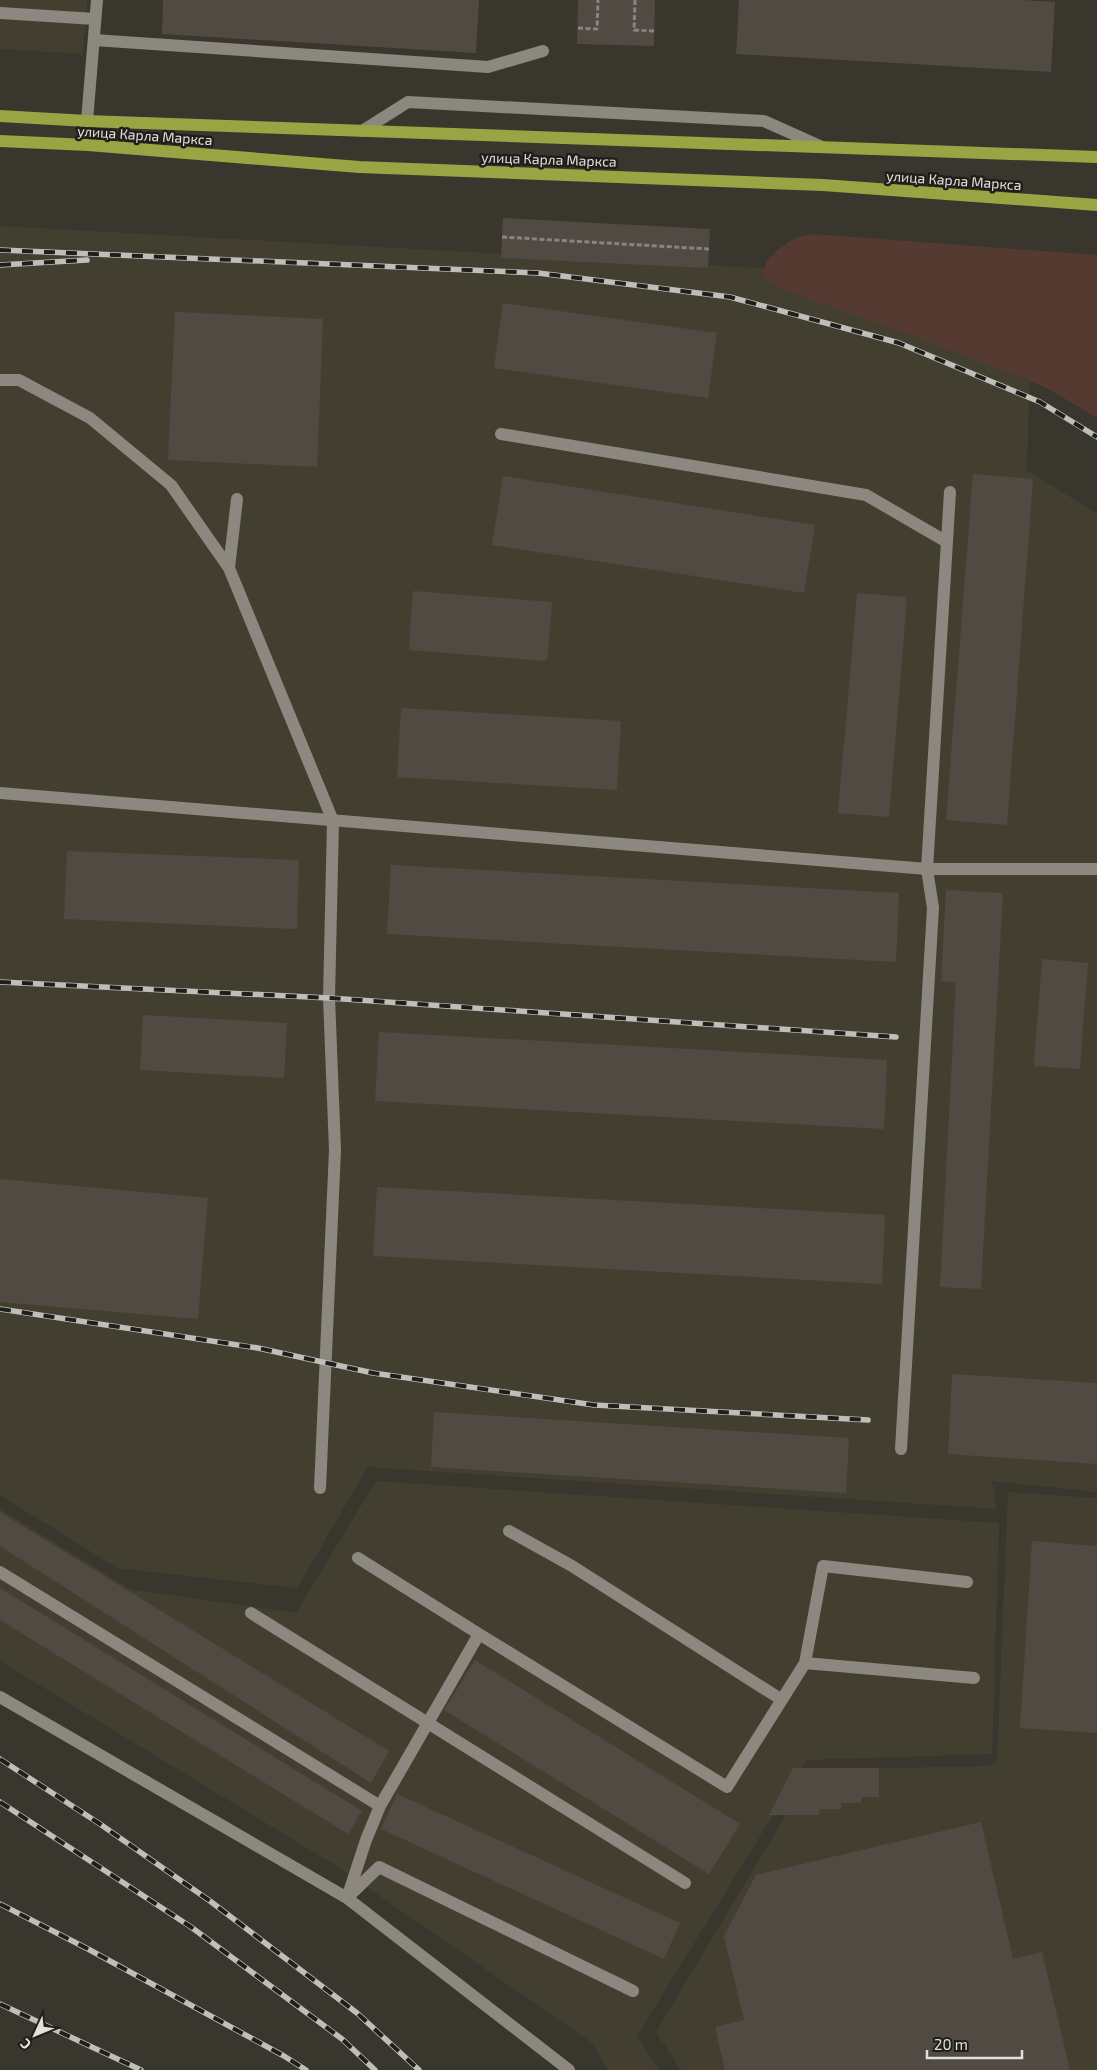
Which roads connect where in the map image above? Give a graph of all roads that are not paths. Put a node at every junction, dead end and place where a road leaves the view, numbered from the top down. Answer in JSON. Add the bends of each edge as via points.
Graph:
{"nodes":[{"id":1,"x":97,"y":0,"type":"edge"},
{"id":2,"x":0,"y":13,"type":"edge"},
{"id":3,"x":96,"y":19,"type":"junction"},
{"id":4,"x":94,"y":40,"type":"junction"},
{"id":5,"x":543,"y":51,"type":"dead end"},
{"id":6,"x":0,"y":116,"type":"edge"},
{"id":7,"x":87,"y":121,"type":"junction"},
{"id":8,"x":362,"y":131,"type":"junction"},
{"id":9,"x":0,"y":141,"type":"edge"},
{"id":10,"x":822,"y":147,"type":"junction"},
{"id":11,"x":1097,"y":157,"type":"edge"},
{"id":12,"x":1097,"y":205,"type":"edge"},
{"id":13,"x":0,"y":380,"type":"edge"},
{"id":14,"x":501,"y":434,"type":"dead end"},
{"id":15,"x":950,"y":492,"type":"dead end"},
{"id":16,"x":237,"y":499,"type":"dead end"},
{"id":17,"x":947,"y":542,"type":"junction"},
{"id":18,"x":229,"y":568,"type":"junction"},
{"id":19,"x":0,"y":793,"type":"edge"},
{"id":20,"x":333,"y":822,"type":"junction"},
{"id":21,"x":1097,"y":869,"type":"edge"},
{"id":22,"x":927,"y":870,"type":"junction"},
{"id":23,"x":901,"y":1449,"type":"dead end"},
{"id":24,"x":320,"y":1488,"type":"dead end"},
{"id":25,"x":509,"y":1531,"type":"dead end"},
{"id":26,"x":358,"y":1558,"type":"dead end"},
{"id":27,"x":0,"y":1572,"type":"edge"},
{"id":28,"x":967,"y":1582,"type":"dead end"},
{"id":29,"x":251,"y":1613,"type":"dead end"},
{"id":30,"x":479,"y":1634,"type":"junction"},
{"id":31,"x":805,"y":1663,"type":"junction"},
{"id":32,"x":974,"y":1678,"type":"dead end"},
{"id":33,"x":0,"y":1697,"type":"edge"},
{"id":34,"x":782,"y":1700,"type":"junction"},
{"id":35,"x":426,"y":1723,"type":"junction"},
{"id":36,"x":380,"y":1806,"type":"junction"},
{"id":37,"x":685,"y":1883,"type":"dead end"},
{"id":38,"x":347,"y":1898,"type":"junction"},
{"id":39,"x":633,"y":1991,"type":"dead end"},
{"id":40,"x":569,"y":2070,"type":"edge"}],
"edges":[{"from":1,"to":3,"type":"street"},
{"from":2,"to":3,"type":"street"},
{"from":3,"to":4,"type":"street"},
{"from":4,"to":5,"type":"street","via":[[488,67]]},
{"from":4,"to":7,"type":"street"},
{"from":6,"to":7,"type":"main road","name":"улица Карла Маркса"},
{"from":7,"to":8,"type":"main road","name":"улица Карла Маркса"},
{"from":8,"to":10,"type":"main road","name":"улица Карла Маркса"},
{"from":8,"to":10,"type":"street","via":[[408,102],[764,121]]},
{"from":9,"to":12,"type":"main road","name":"улица Карла Маркса","via":[[359,167],[823,185]]},
{"from":10,"to":11,"type":"main road","name":"улица Карла Маркса"},
{"from":13,"to":18,"type":"street","via":[[19,380],[90,418],[171,485]]},
{"from":14,"to":17,"type":"street","via":[[866,495]]},
{"from":15,"to":17,"type":"street"},
{"from":16,"to":18,"type":"street"},
{"from":17,"to":22,"type":"street"},
{"from":18,"to":20,"type":"street"},
{"from":19,"to":20,"type":"street"},
{"from":20,"to":22,"type":"street"},
{"from":20,"to":24,"type":"street","via":[[329,998],[335,1150]]},
{"from":21,"to":22,"type":"street"},
{"from":22,"to":23,"type":"street","via":[[933,908]]},
{"from":25,"to":34,"type":"street","via":[[572,1566]]},
{"from":26,"to":30,"type":"street"},
{"from":27,"to":36,"type":"street"},
{"from":28,"to":31,"type":"street","via":[[823,1566]]},
{"from":29,"to":35,"type":"street"},
{"from":30,"to":34,"type":"street","via":[[727,1787]]},
{"from":30,"to":35,"type":"street"},
{"from":31,"to":32,"type":"street"},
{"from":31,"to":34,"type":"street"},
{"from":33,"to":38,"type":"street"},
{"from":35,"to":36,"type":"street"},
{"from":35,"to":37,"type":"street"},
{"from":36,"to":38,"type":"street"},
{"from":38,"to":39,"type":"street","via":[[379,1868]]},
{"from":38,"to":40,"type":"street"}]}
